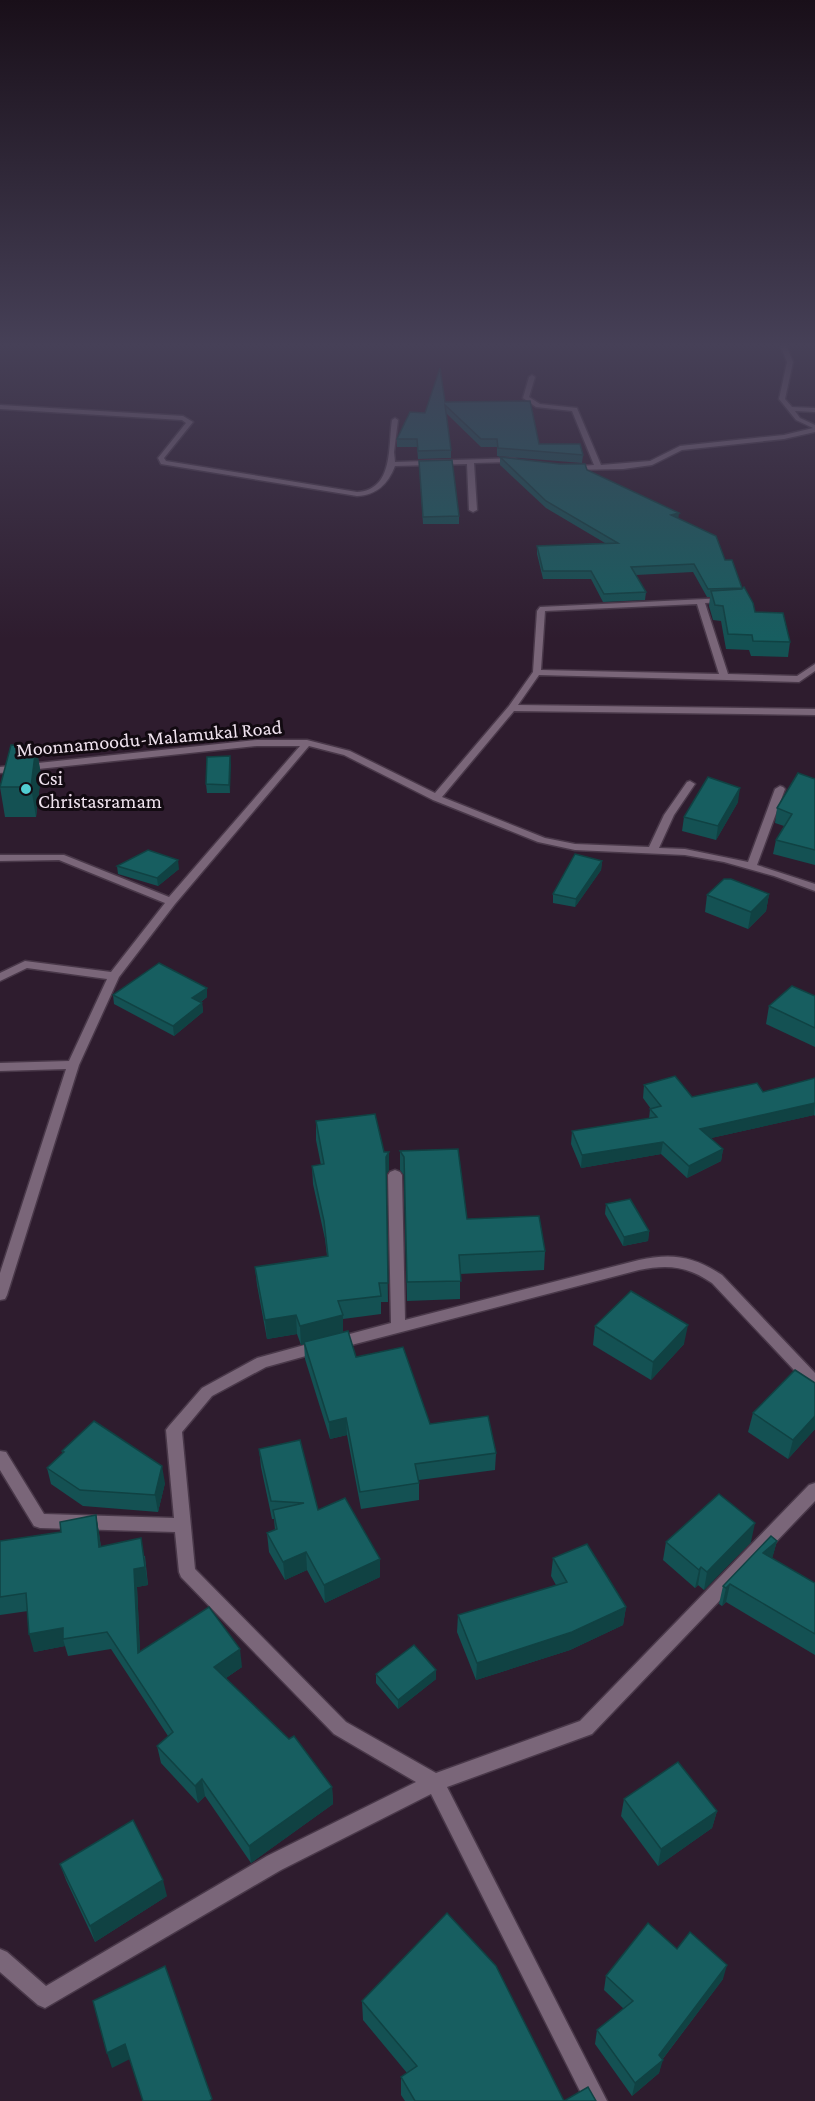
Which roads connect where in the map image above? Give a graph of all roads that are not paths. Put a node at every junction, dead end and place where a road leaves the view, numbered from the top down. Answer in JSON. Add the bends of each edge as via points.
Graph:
{"nodes":[{"id":1,"x":172,"y":443,"type":"edge"},
{"id":2,"x":392,"y":443,"type":"edge"},
{"id":3,"x":589,"y":443,"type":"edge"},
{"id":4,"x":727,"y":443,"type":"edge"},
{"id":5,"x":521,"y":461,"type":"edge"},
{"id":6,"x":470,"y":462,"type":"junction"},
{"id":7,"x":392,"y":464,"type":"junction"},
{"id":8,"x":560,"y":467,"type":"edge"},
{"id":9,"x":598,"y":467,"type":"junction"},
{"id":10,"x":473,"y":510,"type":"dead end"},
{"id":11,"x":737,"y":600,"type":"edge"},
{"id":12,"x":700,"y":601,"type":"junction"},
{"id":13,"x":815,"y":667,"type":"edge"},
{"id":14,"x":537,"y":672,"type":"junction"},
{"id":15,"x":724,"y":677,"type":"junction"},
{"id":16,"x":799,"y":679,"type":"junction"},
{"id":17,"x":815,"y":679,"type":"edge"},
{"id":18,"x":512,"y":708,"type":"junction"},
{"id":19,"x":815,"y":712,"type":"edge"},
{"id":20,"x":307,"y":743,"type":"junction"},
{"id":21,"x":0,"y":770,"type":"edge"},
{"id":22,"x":690,"y":784,"type":"dead end"},
{"id":23,"x":780,"y":789,"type":"dead end"},
{"id":24,"x":436,"y":798,"type":"junction"},
{"id":25,"x":652,"y":851,"type":"junction"},
{"id":26,"x":0,"y":858,"type":"edge"},
{"id":27,"x":751,"y":867,"type":"junction"},
{"id":28,"x":814,"y":887,"type":"edge"},
{"id":29,"x":171,"y":902,"type":"junction"},
{"id":30,"x":114,"y":976,"type":"junction"},
{"id":31,"x":0,"y":978,"type":"edge"},
{"id":32,"x":73,"y":1065,"type":"junction"},
{"id":33,"x":0,"y":1067,"type":"edge"},
{"id":34,"x":395,"y":1175,"type":"dead end"},
{"id":35,"x":0,"y":1295,"type":"edge"},
{"id":36,"x":398,"y":1327,"type":"junction"},
{"id":37,"x":815,"y":1383,"type":"edge"},
{"id":38,"x":0,"y":1456,"type":"edge"},
{"id":39,"x":815,"y":1490,"type":"edge"},
{"id":40,"x":182,"y":1525,"type":"junction"},
{"id":41,"x":435,"y":1782,"type":"junction"},
{"id":42,"x":0,"y":1959,"type":"edge"},
{"id":43,"x":596,"y":2101,"type":"edge"}],
"edges":[{"from":1,"to":7,"type":"street","via":[[160,458],[163,463],[357,494],[375,491],[389,475]]},
{"from":2,"to":7,"type":"street"},
{"from":3,"to":9,"type":"street"},
{"from":4,"to":9,"type":"street","via":[[680,448],[652,463]]},
{"from":5,"to":6,"type":"street"},
{"from":6,"to":7,"type":"street"},
{"from":6,"to":10,"type":"street"},
{"from":8,"to":9,"type":"street"},
{"from":11,"to":12,"type":"street"},
{"from":12,"to":14,"type":"street","via":[[546,607],[541,611]]},
{"from":12,"to":15,"type":"street"},
{"from":13,"to":16,"type":"street"},
{"from":14,"to":15,"type":"street"},
{"from":14,"to":18,"type":"street"},
{"from":15,"to":16,"type":"street"},
{"from":16,"to":17,"type":"street"},
{"from":18,"to":19,"type":"street"},
{"from":18,"to":24,"type":"street"},
{"from":20,"to":21,"type":"street","name":"Moonnamoodu-Malamukal Road","via":[[257,743]]},
{"from":20,"to":24,"type":"street","name":"Moonnamoodu-Malamukal Road","via":[[347,753]]},
{"from":20,"to":29,"type":"street"},
{"from":22,"to":25,"type":"street"},
{"from":23,"to":27,"type":"street"},
{"from":24,"to":25,"type":"street","name":"Moonnamoodu-Malamukal Road","via":[[542,840],[575,847]]},
{"from":25,"to":27,"type":"street","name":"Moonnamoodu-Malamukal Road","via":[[685,852]]},
{"from":26,"to":29,"type":"street","via":[[60,857]]},
{"from":27,"to":28,"type":"street","name":"Moonnamoodu-Malamukal Road"},
{"from":29,"to":30,"type":"street"},
{"from":30,"to":31,"type":"street","via":[[25,964]]},
{"from":30,"to":32,"type":"street"},
{"from":32,"to":33,"type":"street"},
{"from":32,"to":35,"type":"street"},
{"from":34,"to":36,"type":"street"},
{"from":36,"to":37,"type":"street","via":[[639,1265],[678,1261],[717,1279]]},
{"from":36,"to":40,"type":"street","via":[[262,1362],[207,1392],[174,1430]]},
{"from":38,"to":40,"type":"street","via":[[40,1521]]},
{"from":39,"to":41,"type":"street","via":[[586,1728]]},
{"from":40,"to":41,"type":"street","via":[[187,1572],[340,1728]]},
{"from":41,"to":42,"type":"street","via":[[274,1863],[45,1998]]},
{"from":41,"to":43,"type":"street"}]}
